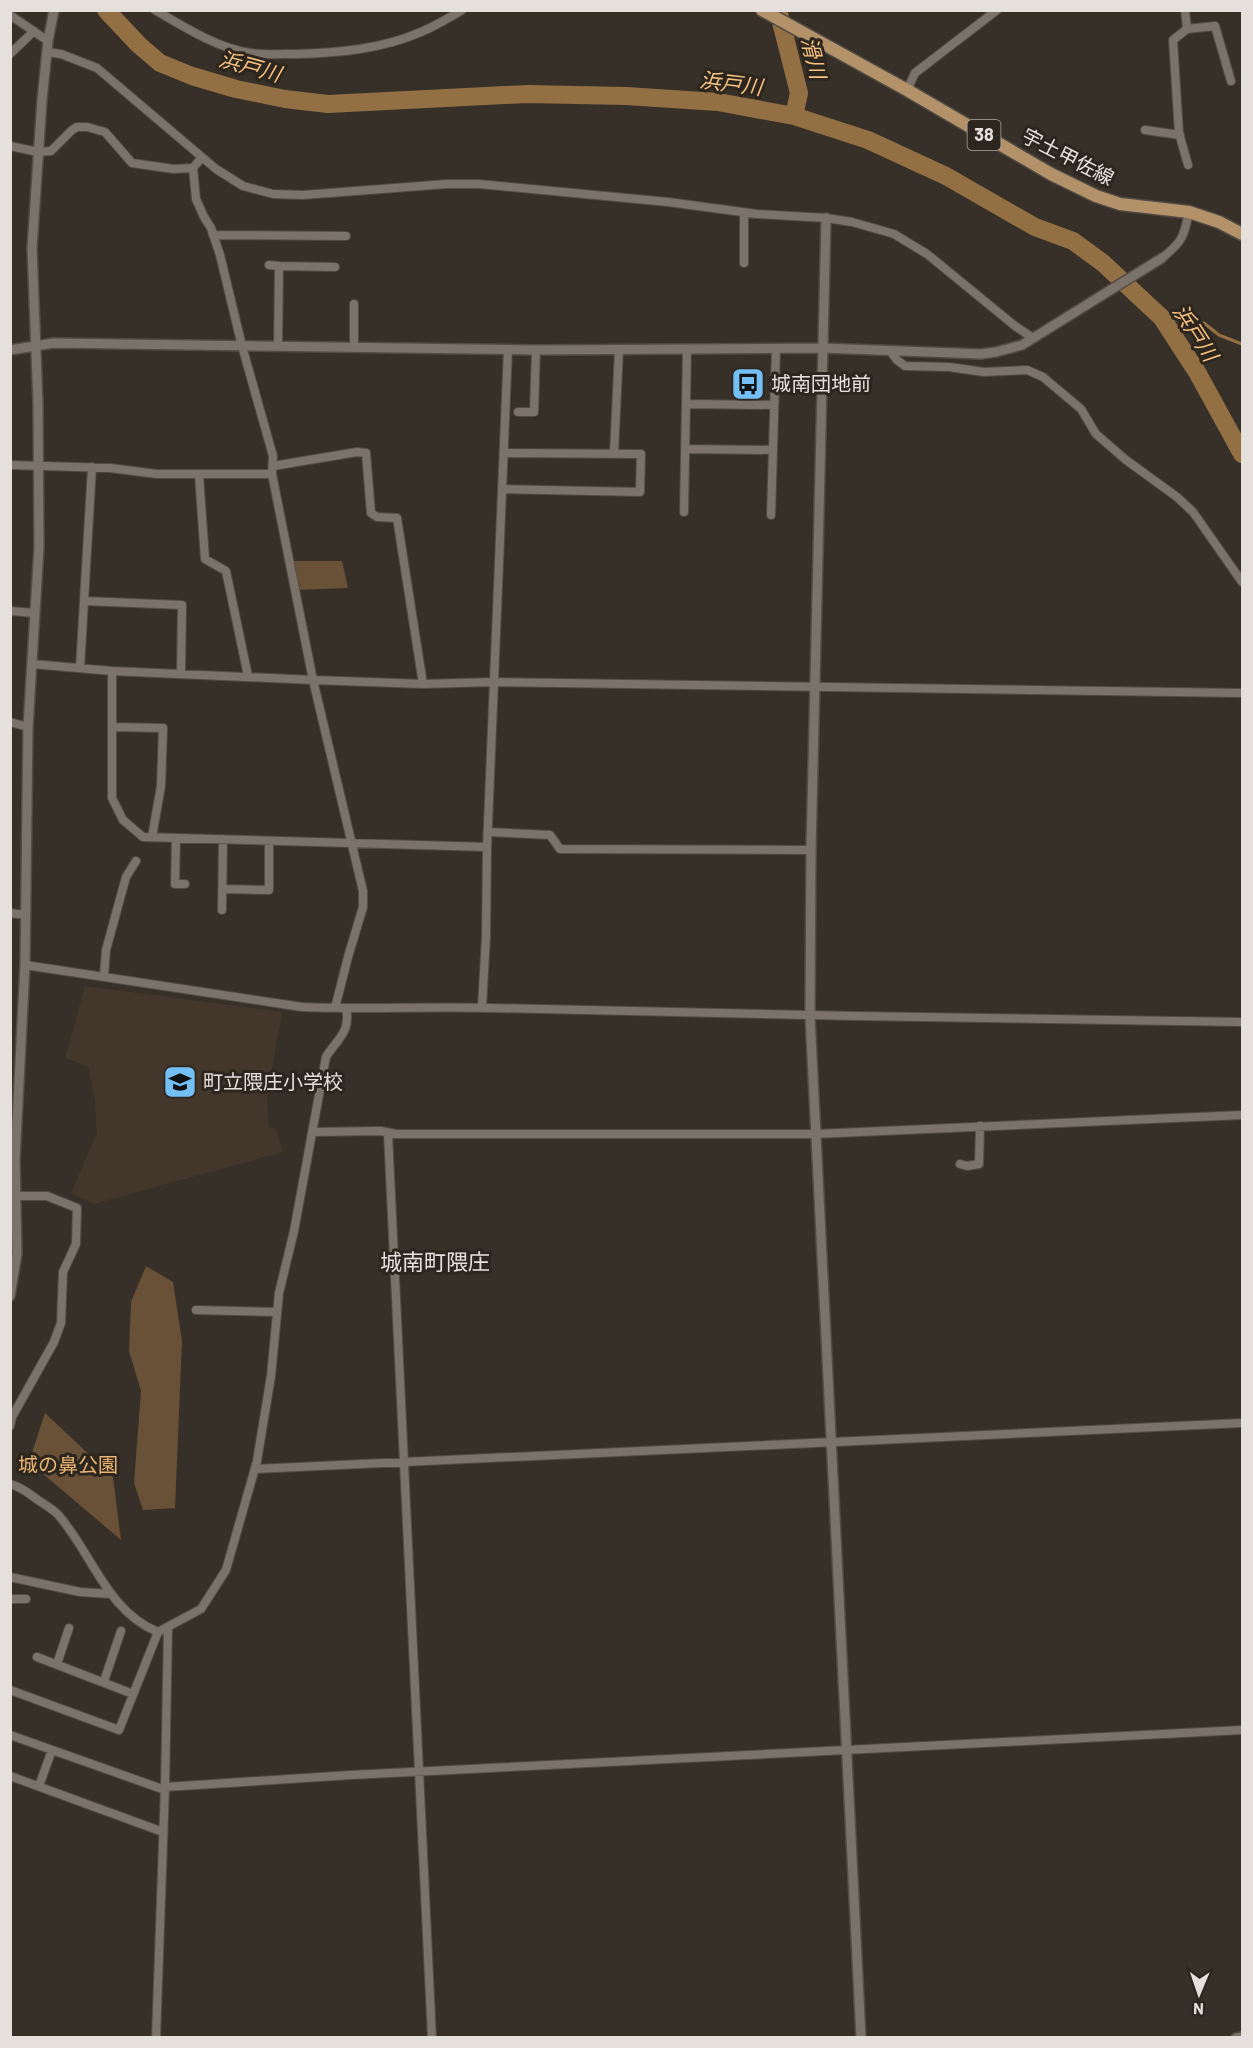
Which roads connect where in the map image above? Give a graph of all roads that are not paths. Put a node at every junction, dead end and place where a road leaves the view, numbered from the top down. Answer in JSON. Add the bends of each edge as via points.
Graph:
{"nodes":[{"id":1,"x":54,"y":10,"type":"edge"},
{"id":2,"x":155,"y":10,"type":"edge"},
{"id":3,"x":997,"y":10,"type":"edge"},
{"id":4,"x":1185,"y":10,"type":"edge"},
{"id":5,"x":764,"y":11,"type":"edge"},
{"id":6,"x":456,"y":12,"type":"edge"},
{"id":7,"x":10,"y":15,"type":"edge"},
{"id":8,"x":1187,"y":29,"type":"junction"},
{"id":9,"x":34,"y":31,"type":"junction"},
{"id":10,"x":48,"y":40,"type":"junction"},
{"id":11,"x":47,"y":52,"type":"junction"},
{"id":12,"x":10,"y":54,"type":"edge"},
{"id":13,"x":1231,"y":81,"type":"dead end"},
{"id":14,"x":907,"y":90,"type":"junction"},
{"id":15,"x":1145,"y":130,"type":"dead end"},
{"id":16,"x":1180,"y":135,"type":"junction"},
{"id":17,"x":10,"y":146,"type":"edge"},
{"id":18,"x":38,"y":152,"type":"junction"},
{"id":19,"x":202,"y":157,"type":"junction"},
{"id":20,"x":1188,"y":165,"type":"dead end"},
{"id":21,"x":193,"y":168,"type":"junction"},
{"id":22,"x":1189,"y":212,"type":"junction"},
{"id":23,"x":744,"y":213,"type":"junction"},
{"id":24,"x":826,"y":218,"type":"junction"},
{"id":25,"x":1242,"y":234,"type":"edge"},
{"id":26,"x":213,"y":235,"type":"junction"},
{"id":27,"x":346,"y":236,"type":"dead end"},
{"id":28,"x":1162,"y":258,"type":"joint"},
{"id":29,"x":744,"y":263,"type":"dead end"},
{"id":30,"x":269,"y":266,"type":"dead end"},
{"id":31,"x":279,"y":266,"type":"junction"},
{"id":32,"x":335,"y":267,"type":"dead end"},
{"id":33,"x":354,"y":304,"type":"dead end"},
{"id":34,"x":1037,"y":336,"type":"junction"},
{"id":35,"x":36,"y":345,"type":"junction"},
{"id":36,"x":242,"y":346,"type":"junction"},
{"id":37,"x":278,"y":346,"type":"junction"},
{"id":38,"x":354,"y":348,"type":"junction"},
{"id":39,"x":776,"y":348,"type":"junction"},
{"id":40,"x":822,"y":348,"type":"junction"},
{"id":41,"x":508,"y":349,"type":"junction"},
{"id":42,"x":618,"y":349,"type":"junction"},
{"id":43,"x":687,"y":349,"type":"junction"},
{"id":44,"x":10,"y":350,"type":"edge"},
{"id":45,"x":536,"y":350,"type":"junction"},
{"id":46,"x":891,"y":352,"type":"junction"},
{"id":47,"x":687,"y":404,"type":"junction"},
{"id":48,"x":774,"y":405,"type":"junction"},
{"id":49,"x":518,"y":412,"type":"dead end"},
{"id":50,"x":686,"y":449,"type":"junction"},
{"id":51,"x":773,"y":450,"type":"junction"},
{"id":52,"x":504,"y":453,"type":"junction"},
{"id":53,"x":614,"y":453,"type":"junction"},
{"id":54,"x":10,"y":465,"type":"edge"},
{"id":55,"x":39,"y":467,"type":"junction"},
{"id":56,"x":92,"y":467,"type":"junction"},
{"id":57,"x":272,"y":470,"type":"junction"},
{"id":58,"x":199,"y":475,"type":"junction"},
{"id":59,"x":502,"y":489,"type":"junction"},
{"id":60,"x":684,"y":512,"type":"dead end"},
{"id":61,"x":771,"y":515,"type":"dead end"},
{"id":62,"x":1242,"y":582,"type":"edge"},
{"id":63,"x":84,"y":601,"type":"junction"},
{"id":64,"x":10,"y":611,"type":"edge"},
{"id":65,"x":35,"y":613,"type":"junction"},
{"id":66,"x":32,"y":664,"type":"junction"},
{"id":67,"x":80,"y":668,"type":"junction"},
{"id":68,"x":112,"y":671,"type":"junction"},
{"id":69,"x":181,"y":673,"type":"junction"},
{"id":70,"x":249,"y":676,"type":"junction"},
{"id":71,"x":313,"y":680,"type":"junction"},
{"id":72,"x":494,"y":682,"type":"junction"},
{"id":73,"x":423,"y":684,"type":"junction"},
{"id":74,"x":816,"y":687,"type":"junction"},
{"id":75,"x":1242,"y":693,"type":"edge"},
{"id":76,"x":10,"y":722,"type":"edge"},
{"id":77,"x":28,"y":727,"type":"junction"},
{"id":78,"x":112,"y":728,"type":"junction"},
{"id":79,"x":488,"y":832,"type":"junction"},
{"id":80,"x":152,"y":837,"type":"junction"},
{"id":81,"x":176,"y":838,"type":"junction"},
{"id":82,"x":224,"y":839,"type":"junction"},
{"id":83,"x":269,"y":841,"type":"junction"},
{"id":84,"x":352,"y":842,"type":"junction"},
{"id":85,"x":487,"y":847,"type":"junction"},
{"id":86,"x":811,"y":850,"type":"junction"},
{"id":87,"x":136,"y":861,"type":"dead end"},
{"id":88,"x":185,"y":884,"type":"dead end"},
{"id":89,"x":223,"y":889,"type":"junction"},
{"id":90,"x":222,"y":910,"type":"dead end"},
{"id":91,"x":10,"y":913,"type":"edge"},
{"id":92,"x":25,"y":915,"type":"junction"},
{"id":93,"x":25,"y":965,"type":"junction"},
{"id":94,"x":104,"y":976,"type":"junction"},
{"id":95,"x":482,"y":1007,"type":"junction"},
{"id":96,"x":335,"y":1008,"type":"junction"},
{"id":97,"x":346,"y":1008,"type":"junction"},
{"id":98,"x":810,"y":1016,"type":"junction"},
{"id":99,"x":1242,"y":1022,"type":"edge"},
{"id":100,"x":1242,"y":1115,"type":"edge"},
{"id":101,"x":980,"y":1126,"type":"junction"},
{"id":102,"x":313,"y":1132,"type":"junction"},
{"id":103,"x":388,"y":1134,"type":"junction"},
{"id":104,"x":815,"y":1134,"type":"junction"},
{"id":105,"x":13,"y":1159,"type":"edge"},
{"id":106,"x":960,"y":1164,"type":"dead end"},
{"id":107,"x":16,"y":1196,"type":"junction"},
{"id":108,"x":10,"y":1296,"type":"edge"},
{"id":109,"x":196,"y":1310,"type":"dead end"},
{"id":110,"x":277,"y":1312,"type":"junction"},
{"id":111,"x":1242,"y":1423,"type":"edge"},
{"id":112,"x":10,"y":1426,"type":"edge"},
{"id":113,"x":830,"y":1443,"type":"junction"},
{"id":114,"x":404,"y":1463,"type":"junction"},
{"id":115,"x":255,"y":1469,"type":"junction"},
{"id":116,"x":10,"y":1484,"type":"edge"},
{"id":117,"x":10,"y":1577,"type":"edge"},
{"id":118,"x":111,"y":1594,"type":"junction"},
{"id":119,"x":10,"y":1599,"type":"edge"},
{"id":120,"x":26,"y":1599,"type":"dead end"},
{"id":121,"x":69,"y":1628,"type":"dead end"},
{"id":122,"x":168,"y":1628,"type":"junction"},
{"id":123,"x":121,"y":1631,"type":"dead end"},
{"id":124,"x":158,"y":1632,"type":"junction"},
{"id":125,"x":38,"y":1657,"type":"dead end"},
{"id":126,"x":57,"y":1664,"type":"junction"},
{"id":127,"x":104,"y":1681,"type":"junction"},
{"id":128,"x":10,"y":1690,"type":"edge"},
{"id":129,"x":133,"y":1694,"type":"junction"},
{"id":130,"x":1242,"y":1730,"type":"edge"},
{"id":131,"x":10,"y":1735,"type":"edge"},
{"id":132,"x":52,"y":1750,"type":"junction"},
{"id":133,"x":845,"y":1750,"type":"junction"},
{"id":134,"x":419,"y":1771,"type":"junction"},
{"id":135,"x":10,"y":1776,"type":"edge"},
{"id":136,"x":39,"y":1786,"type":"junction"},
{"id":137,"x":165,"y":1788,"type":"junction"},
{"id":138,"x":163,"y":1832,"type":"junction"},
{"id":139,"x":156,"y":2037,"type":"edge"},
{"id":140,"x":432,"y":2037,"type":"edge"},
{"id":141,"x":861,"y":2037,"type":"edge"},
{"id":142,"x":1236,"y":2037,"type":"edge"},
{"id":143,"x":1242,"y":2037,"type":"edge"}],
"edges":[{"from":1,"to":10,"type":"street"},
{"from":2,"to":6,"type":"street","via":[[223,45],[250,53],[277,54],[373,47],[422,32]]},
{"from":3,"to":14,"type":"street","via":[[915,73]]},
{"from":4,"to":8,"type":"street"},
{"from":5,"to":14,"type":"main road","name":"宇土甲佐線","number":"38"},
{"from":7,"to":9,"type":"street"},
{"from":8,"to":13,"type":"street","via":[[1215,26]]},
{"from":8,"to":16,"type":"street","via":[[1173,40]]},
{"from":9,"to":10,"type":"street"},
{"from":9,"to":12,"type":"street"},
{"from":10,"to":11,"type":"street"},
{"from":11,"to":18,"type":"street"},
{"from":11,"to":19,"type":"street","via":[[97,68]]},
{"from":14,"to":22,"type":"main road","name":"宇土甲佐線","number":"38","via":[[1095,196],[1120,204]]},
{"from":15,"to":16,"type":"street"},
{"from":16,"to":20,"type":"street"},
{"from":17,"to":18,"type":"street"},
{"from":18,"to":21,"type":"street","via":[[51,151],[77,127],[87,127],[105,132],[132,163]]},
{"from":18,"to":35,"type":"street","via":[[32,248]]},
{"from":19,"to":21,"type":"street"},
{"from":19,"to":23,"type":"street","via":[[243,186],[273,194],[479,184]]},
{"from":21,"to":26,"type":"street","via":[[196,199]]},
{"from":22,"to":25,"type":"main road","name":"宇土甲佐線","number":"38"},
{"from":22,"to":28,"type":"street","via":[[1177,245]]},
{"from":23,"to":24,"type":"street"},
{"from":23,"to":29,"type":"street"},
{"from":24,"to":34,"type":"street","via":[[894,234],[927,254],[1015,326]]},
{"from":24,"to":40,"type":"street"},
{"from":26,"to":27,"type":"street"},
{"from":26,"to":36,"type":"street"},
{"from":28,"to":34,"type":"street"},
{"from":30,"to":31,"type":"street"},
{"from":31,"to":32,"type":"street"},
{"from":31,"to":37,"type":"street"},
{"from":33,"to":38,"type":"street"},
{"from":34,"to":46,"type":"street","via":[[1022,345],[989,353]]},
{"from":35,"to":36,"type":"street"},
{"from":35,"to":44,"type":"street"},
{"from":35,"to":55,"type":"street"},
{"from":36,"to":37,"type":"street"},
{"from":36,"to":57,"type":"street","via":[[273,456]]},
{"from":37,"to":38,"type":"street"},
{"from":38,"to":41,"type":"street"},
{"from":39,"to":40,"type":"street"},
{"from":39,"to":43,"type":"street"},
{"from":39,"to":48,"type":"street"},
{"from":40,"to":46,"type":"street"},
{"from":40,"to":74,"type":"street"},
{"from":41,"to":45,"type":"street"},
{"from":41,"to":52,"type":"street"},
{"from":42,"to":43,"type":"street"},
{"from":42,"to":45,"type":"street"},
{"from":42,"to":53,"type":"street"},
{"from":43,"to":47,"type":"street"},
{"from":45,"to":49,"type":"street","via":[[534,412]]},
{"from":46,"to":62,"type":"street","via":[[905,366],[984,372],[1027,370],[1043,376],[1081,409],[1096,434],[1192,512]]},
{"from":47,"to":48,"type":"street"},
{"from":47,"to":50,"type":"street"},
{"from":48,"to":51,"type":"street"},
{"from":50,"to":51,"type":"street"},
{"from":50,"to":60,"type":"street"},
{"from":51,"to":61,"type":"street"},
{"from":52,"to":53,"type":"street"},
{"from":52,"to":59,"type":"street"},
{"from":53,"to":59,"type":"street","via":[[641,454],[640,492]]},
{"from":54,"to":55,"type":"street"},
{"from":55,"to":56,"type":"street"},
{"from":55,"to":65,"type":"street"},
{"from":56,"to":58,"type":"street"},
{"from":56,"to":63,"type":"street"},
{"from":57,"to":58,"type":"street"},
{"from":57,"to":71,"type":"street"},
{"from":57,"to":73,"type":"street","via":[[366,453],[371,513],[376,518],[397,518]]},
{"from":58,"to":70,"type":"street","via":[[205,559],[226,571]]},
{"from":59,"to":72,"type":"street"},
{"from":63,"to":67,"type":"street"},
{"from":63,"to":69,"type":"street","via":[[182,605]]},
{"from":64,"to":65,"type":"street"},
{"from":65,"to":66,"type":"street"},
{"from":66,"to":67,"type":"street"},
{"from":66,"to":77,"type":"street"},
{"from":67,"to":68,"type":"street"},
{"from":68,"to":69,"type":"street"},
{"from":68,"to":78,"type":"street"},
{"from":69,"to":70,"type":"street"},
{"from":70,"to":71,"type":"street"},
{"from":71,"to":73,"type":"street"},
{"from":71,"to":84,"type":"street"},
{"from":72,"to":73,"type":"street"},
{"from":72,"to":74,"type":"street"},
{"from":72,"to":79,"type":"street"},
{"from":74,"to":75,"type":"street"},
{"from":74,"to":86,"type":"street"},
{"from":76,"to":77,"type":"street"},
{"from":77,"to":92,"type":"street"},
{"from":78,"to":80,"type":"street","via":[[112,798],[123,820],[143,837]]},
{"from":78,"to":80,"type":"street","via":[[163,728],[161,786]]},
{"from":79,"to":85,"type":"street"},
{"from":79,"to":86,"type":"street","via":[[550,835],[560,849]]},
{"from":80,"to":81,"type":"street"},
{"from":81,"to":82,"type":"street"},
{"from":81,"to":88,"type":"street","via":[[176,884]]},
{"from":82,"to":83,"type":"street"},
{"from":82,"to":89,"type":"street"},
{"from":83,"to":84,"type":"street"},
{"from":83,"to":89,"type":"street","via":[[269,890]]},
{"from":84,"to":85,"type":"street"},
{"from":84,"to":96,"type":"street","via":[[363,908]]},
{"from":85,"to":95,"type":"street"},
{"from":86,"to":98,"type":"street"},
{"from":87,"to":94,"type":"street","via":[[126,877],[106,950]]},
{"from":89,"to":90,"type":"street"},
{"from":91,"to":92,"type":"street"},
{"from":92,"to":93,"type":"street"},
{"from":93,"to":94,"type":"street"},
{"from":93,"to":105,"type":"street"},
{"from":94,"to":96,"type":"street","via":[[302,1007]]},
{"from":95,"to":97,"type":"street"},
{"from":95,"to":98,"type":"street"},
{"from":96,"to":97,"type":"street"},
{"from":97,"to":102,"type":"street","via":[[348,1025],[326,1057]]},
{"from":98,"to":99,"type":"street"},
{"from":98,"to":104,"type":"street"},
{"from":100,"to":101,"type":"street"},
{"from":101,"to":104,"type":"street"},
{"from":101,"to":106,"type":"street","via":[[980,1164]]},
{"from":102,"to":103,"type":"street"},
{"from":102,"to":110,"type":"street"},
{"from":103,"to":104,"type":"street"},
{"from":103,"to":114,"type":"street"},
{"from":104,"to":113,"type":"street"},
{"from":105,"to":107,"type":"street"},
{"from":107,"to":108,"type":"street","via":[[17,1254]]},
{"from":107,"to":112,"type":"street","via":[[47,1196],[77,1208],[76,1244],[63,1272],[61,1323]]},
{"from":109,"to":110,"type":"street"},
{"from":110,"to":115,"type":"street"},
{"from":111,"to":113,"type":"street"},
{"from":113,"to":114,"type":"street"},
{"from":113,"to":133,"type":"street"},
{"from":114,"to":115,"type":"street"},
{"from":114,"to":134,"type":"street"},
{"from":115,"to":122,"type":"street","via":[[226,1570],[201,1609]]},
{"from":116,"to":118,"type":"street","via":[[19,1486],[59,1515]]},
{"from":117,"to":118,"type":"street","via":[[80,1593]]},
{"from":118,"to":124,"type":"street","via":[[134,1620]]},
{"from":119,"to":120,"type":"street"},
{"from":121,"to":126,"type":"street"},
{"from":122,"to":124,"type":"street"},
{"from":122,"to":137,"type":"street"},
{"from":123,"to":127,"type":"street"},
{"from":124,"to":129,"type":"street"},
{"from":125,"to":126,"type":"street"},
{"from":126,"to":127,"type":"street"},
{"from":127,"to":129,"type":"street"},
{"from":128,"to":129,"type":"street","via":[[119,1730]]},
{"from":130,"to":133,"type":"street"},
{"from":131,"to":132,"type":"street"},
{"from":132,"to":136,"type":"street"},
{"from":132,"to":137,"type":"street"},
{"from":133,"to":134,"type":"street"},
{"from":133,"to":141,"type":"street"},
{"from":134,"to":137,"type":"street"},
{"from":134,"to":140,"type":"street"},
{"from":135,"to":136,"type":"street"},
{"from":136,"to":138,"type":"street"},
{"from":137,"to":138,"type":"street"},
{"from":138,"to":139,"type":"street"},
{"from":142,"to":143,"type":"street"}]}
